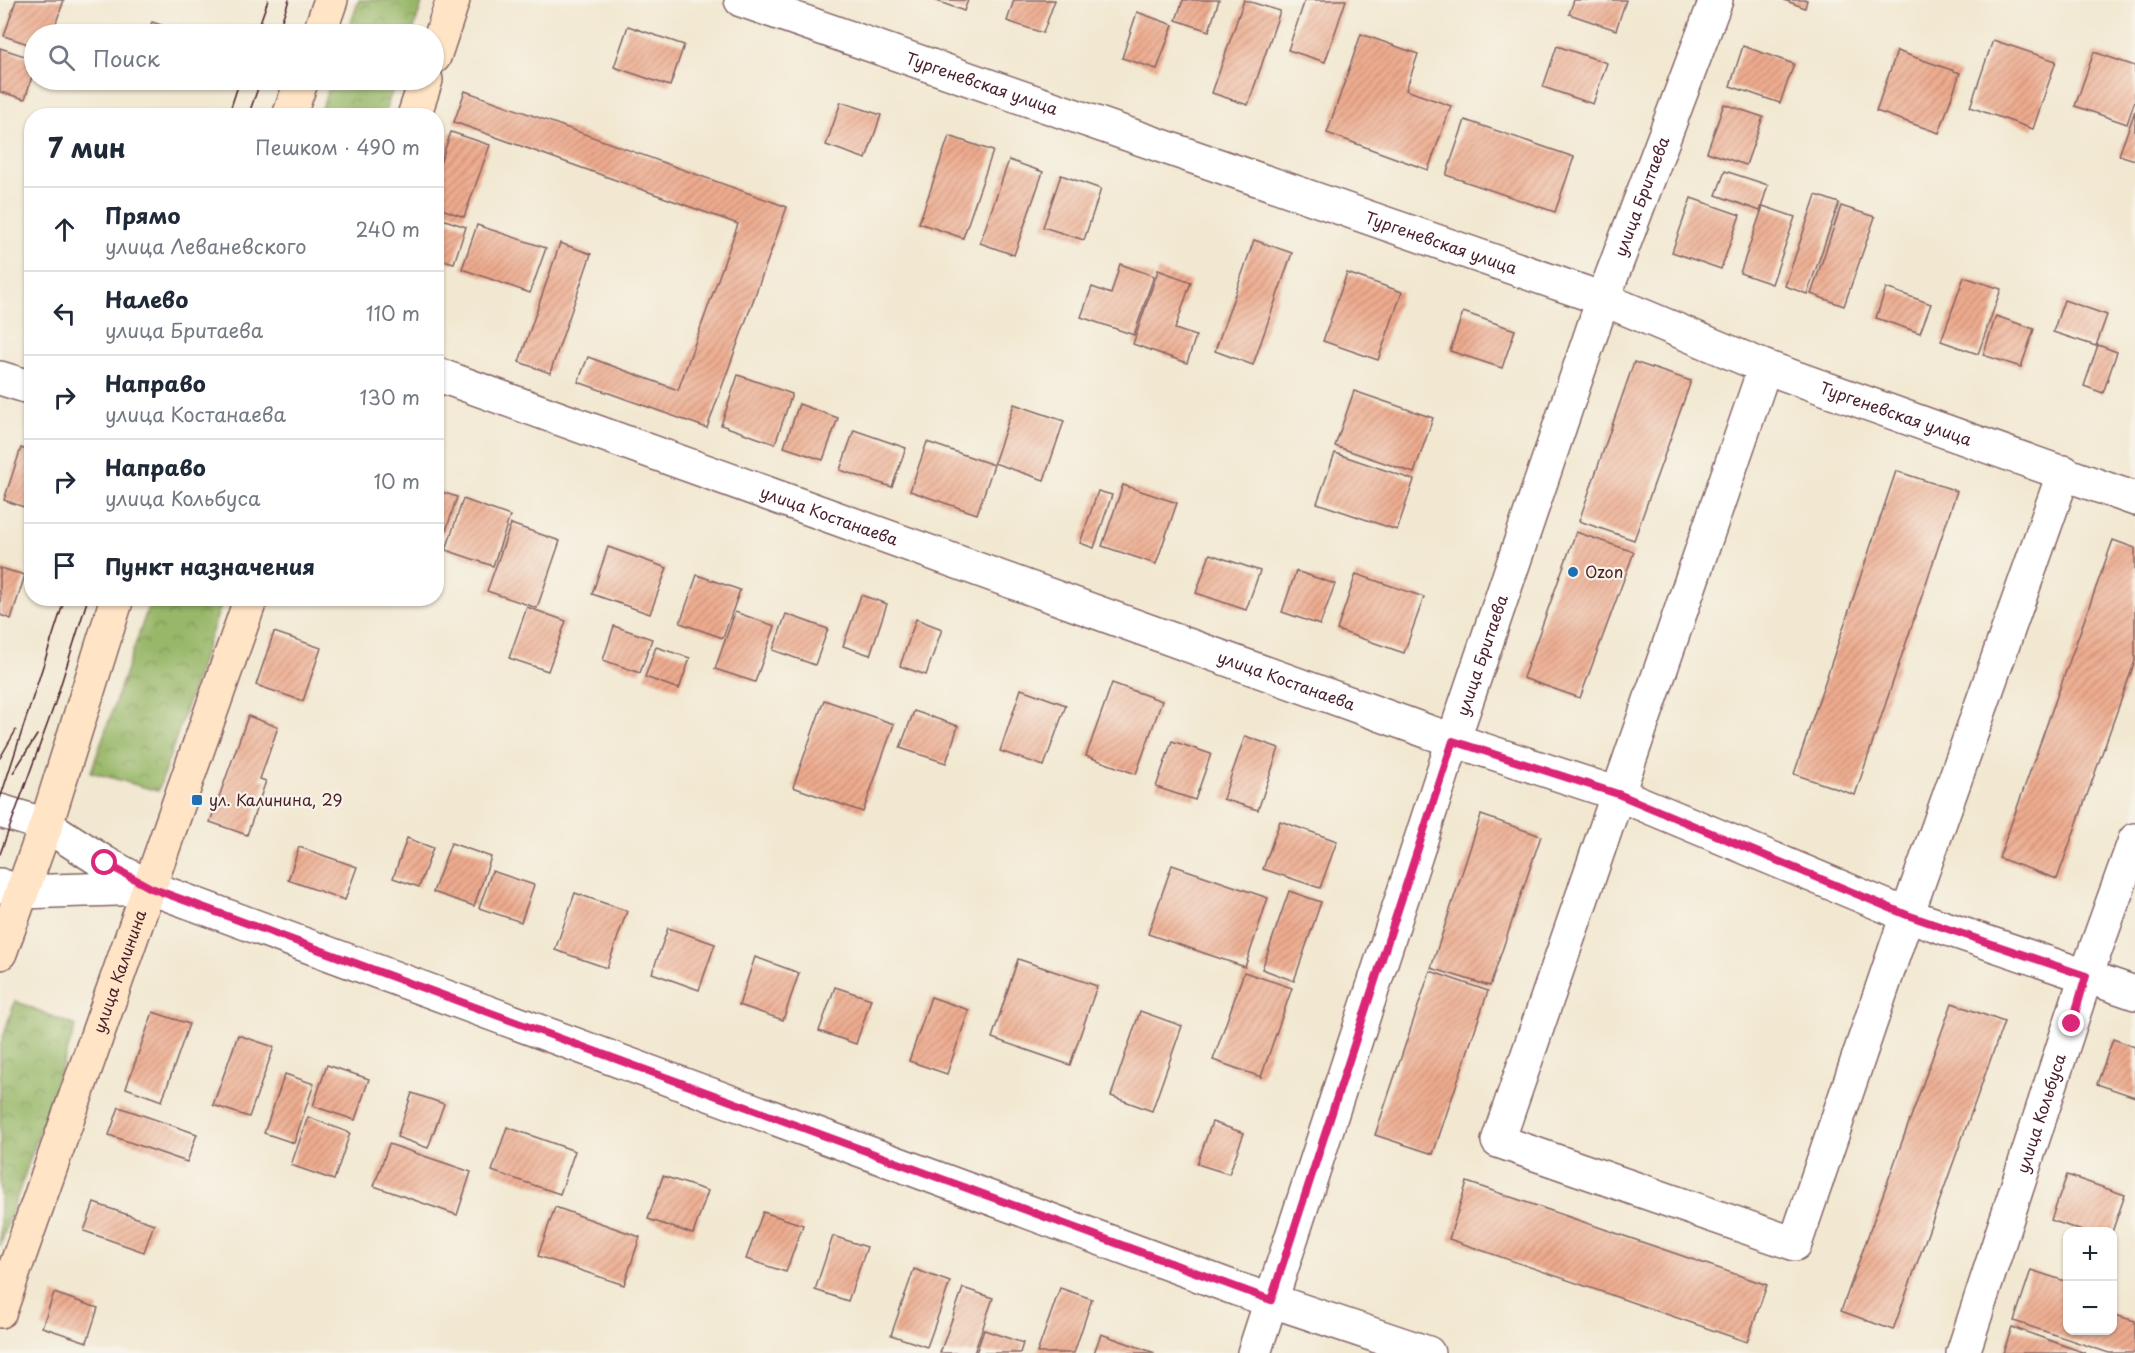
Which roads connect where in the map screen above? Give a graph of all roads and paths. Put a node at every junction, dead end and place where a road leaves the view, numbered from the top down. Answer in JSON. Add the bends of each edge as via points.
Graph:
{"nodes":[{"id":1,"x":331,"y":0,"type":"edge"},
{"id":2,"x":453,"y":0,"type":"edge"},
{"id":3,"x":741,"y":0,"type":"edge"},
{"id":4,"x":1716,"y":0,"type":"edge"},
{"id":5,"x":323,"y":24,"type":"edge"},
{"id":6,"x":444,"y":27,"type":"edge"},
{"id":7,"x":298,"y":90,"type":"edge"},
{"id":8,"x":423,"y":90,"type":"edge"},
{"id":9,"x":292,"y":108,"type":"edge"},
{"id":10,"x":417,"y":108,"type":"edge"},
{"id":11,"x":1603,"y":299,"type":"junction"},
{"id":12,"x":1765,"y":367,"type":"junction"},
{"id":13,"x":444,"y":377,"type":"edge"},
{"id":14,"x":0,"y":378,"type":"edge"},
{"id":15,"x":24,"y":386,"type":"edge"},
{"id":16,"x":2064,"y":472,"type":"junction"},
{"id":17,"x":2135,"y":499,"type":"edge"},
{"id":18,"x":114,"y":606,"type":"edge"},
{"id":19,"x":248,"y":606,"type":"edge"},
{"id":20,"x":1453,"y":741,"type":"junction"},
{"id":21,"x":1618,"y":794,"type":"junction"},
{"id":22,"x":0,"y":810,"type":"edge"},
{"id":23,"x":46,"y":825,"type":"junction"},
{"id":24,"x":2135,"y":840,"type":"edge"},
{"id":25,"x":10,"y":888,"type":"edge"},
{"id":26,"x":151,"y":888,"type":"junction"},
{"id":27,"x":1907,"y":915,"type":"junction"},
{"id":28,"x":0,"y":953,"type":"edge"},
{"id":29,"x":2086,"y":976,"type":"junction"},
{"id":30,"x":2135,"y":993,"type":"edge"},
{"id":31,"x":1271,"y":1300,"type":"junction"},
{"id":32,"x":0,"y":1311,"type":"edge"},
{"id":33,"x":1254,"y":1353,"type":"edge"},
{"id":34,"x":1428,"y":1353,"type":"edge"},
{"id":35,"x":1963,"y":1353,"type":"edge"}],
"edges":[{"from":1,"to":5,"type":"main road"},
{"from":2,"to":6,"type":"main road"},
{"from":3,"to":11,"type":"street","name":"Тургеневская улица"},
{"from":4,"to":11,"type":"street","name":"улица Бритаева"},
{"from":7,"to":9,"type":"main road"},
{"from":8,"to":10,"type":"main road"},
{"from":11,"to":12,"type":"street","name":"Тургеневская улица"},
{"from":11,"to":20,"type":"street","name":"улица Бритаева"},
{"from":12,"to":16,"type":"street","name":"Тургеневская улица"},
{"from":12,"to":21,"type":"street"},
{"from":13,"to":20,"type":"street","name":"улица Костанаева"},
{"from":14,"to":15,"type":"street"},
{"from":16,"to":17,"type":"street","name":"Тургеневская улица"},
{"from":16,"to":27,"type":"street"},
{"from":18,"to":23,"type":"main road"},
{"from":19,"to":26,"type":"main road","name":"улица Калинина"},
{"from":20,"to":21,"type":"street","name":"улица Костанаева"},
{"from":20,"to":31,"type":"street","name":"улица Бритаева"},
{"from":21,"to":27,"type":"street","name":"улица Костанаева"},
{"from":21,"to":27,"type":"street","via":[[1498,1141],[1795,1244]]},
{"from":22,"to":23,"type":"street"},
{"from":23,"to":25,"type":"main road"},
{"from":23,"to":26,"type":"street"},
{"from":24,"to":29,"type":"street","name":"улица Кольбуса"},
{"from":25,"to":26,"type":"street"},
{"from":25,"to":28,"type":"main road"},
{"from":26,"to":31,"type":"street"},
{"from":26,"to":32,"type":"main road","name":"улица Калинина"},
{"from":27,"to":29,"type":"street","name":"улица Костанаева"},
{"from":29,"to":30,"type":"street","name":"улица Костанаева"},
{"from":29,"to":35,"type":"street","name":"улица Кольбуса"},
{"from":31,"to":33,"type":"street","name":"улица Бритаева"},
{"from":31,"to":34,"type":"street"}]}
